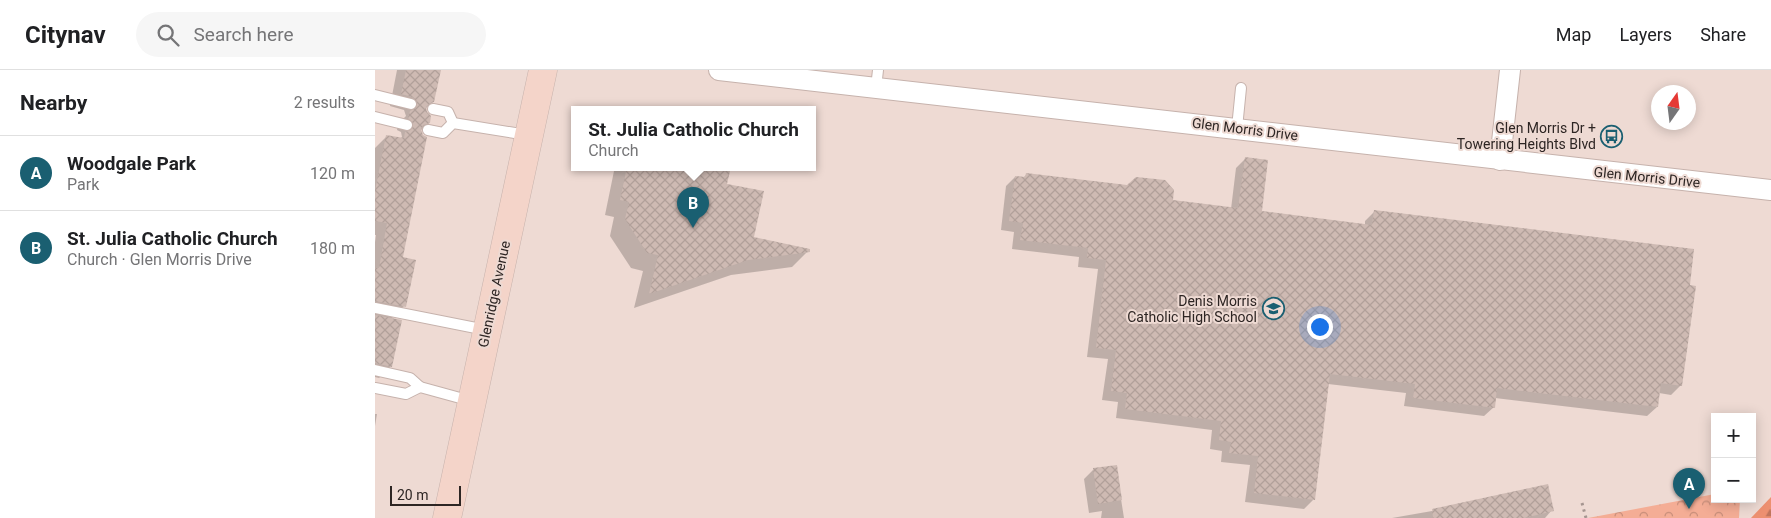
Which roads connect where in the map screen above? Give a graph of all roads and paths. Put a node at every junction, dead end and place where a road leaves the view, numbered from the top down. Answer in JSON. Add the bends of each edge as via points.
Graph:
{"nodes":[{"id":1,"x":543,"y":70,"type":"edge"},
{"id":2,"x":719,"y":70,"type":"edge"},
{"id":3,"x":1510,"y":70,"type":"edge"},
{"id":4,"x":877,"y":79,"type":"edge"},
{"id":5,"x":1241,"y":88,"type":"dead end"},
{"id":6,"x":375,"y":95,"type":"edge"},
{"id":7,"x":411,"y":104,"type":"dead end"},
{"id":8,"x":433,"y":109,"type":"dead end"},
{"id":9,"x":375,"y":117,"type":"edge"},
{"id":10,"x":453,"y":123,"type":"junction"},
{"id":11,"x":407,"y":125,"type":"dead end"},
{"id":12,"x":1237,"y":128,"type":"junction"},
{"id":13,"x":428,"y":130,"type":"dead end"},
{"id":14,"x":528,"y":135,"type":"junction"},
{"id":15,"x":1501,"y":160,"type":"junction"},
{"id":16,"x":1771,"y":190,"type":"edge"},
{"id":17,"x":375,"y":308,"type":"edge"},
{"id":18,"x":487,"y":330,"type":"junction"},
{"id":19,"x":375,"y":370,"type":"edge"},
{"id":20,"x":420,"y":387,"type":"junction"},
{"id":21,"x":375,"y":388,"type":"edge"},
{"id":22,"x":472,"y":401,"type":"junction"},
{"id":23,"x":1582,"y":503,"type":"dead end"},
{"id":24,"x":447,"y":518,"type":"edge"},
{"id":25,"x":1586,"y":518,"type":"edge"}],
"edges":[{"from":1,"to":14,"type":"main road","name":"Glenridge Avenue"},
{"from":2,"to":4,"type":"street","name":"Glen Morris Drive"},
{"from":3,"to":15,"type":"street"},
{"from":4,"to":12,"type":"street","name":"Glen Morris Drive"},
{"from":5,"to":12,"type":"lane"},
{"from":6,"to":7,"type":"lane"},
{"from":8,"to":10,"type":"lane","via":[[449,112]]},
{"from":9,"to":11,"type":"lane"},
{"from":10,"to":13,"type":"lane","via":[[443,133]]},
{"from":10,"to":14,"type":"lane"},
{"from":12,"to":15,"type":"street","name":"Glen Morris Drive"},
{"from":14,"to":18,"type":"main road","name":"Glenridge Avenue"},
{"from":15,"to":16,"type":"street","name":"Glen Morris Drive"},
{"from":17,"to":18,"type":"lane"},
{"from":18,"to":22,"type":"main road","name":"Glenridge Avenue"},
{"from":19,"to":20,"type":"lane","via":[[410,378]]},
{"from":20,"to":21,"type":"lane","via":[[406,394]]},
{"from":20,"to":22,"type":"lane"},
{"from":22,"to":24,"type":"main road","name":"Glenridge Avenue"},
{"from":23,"to":25,"type":"path"}]}
